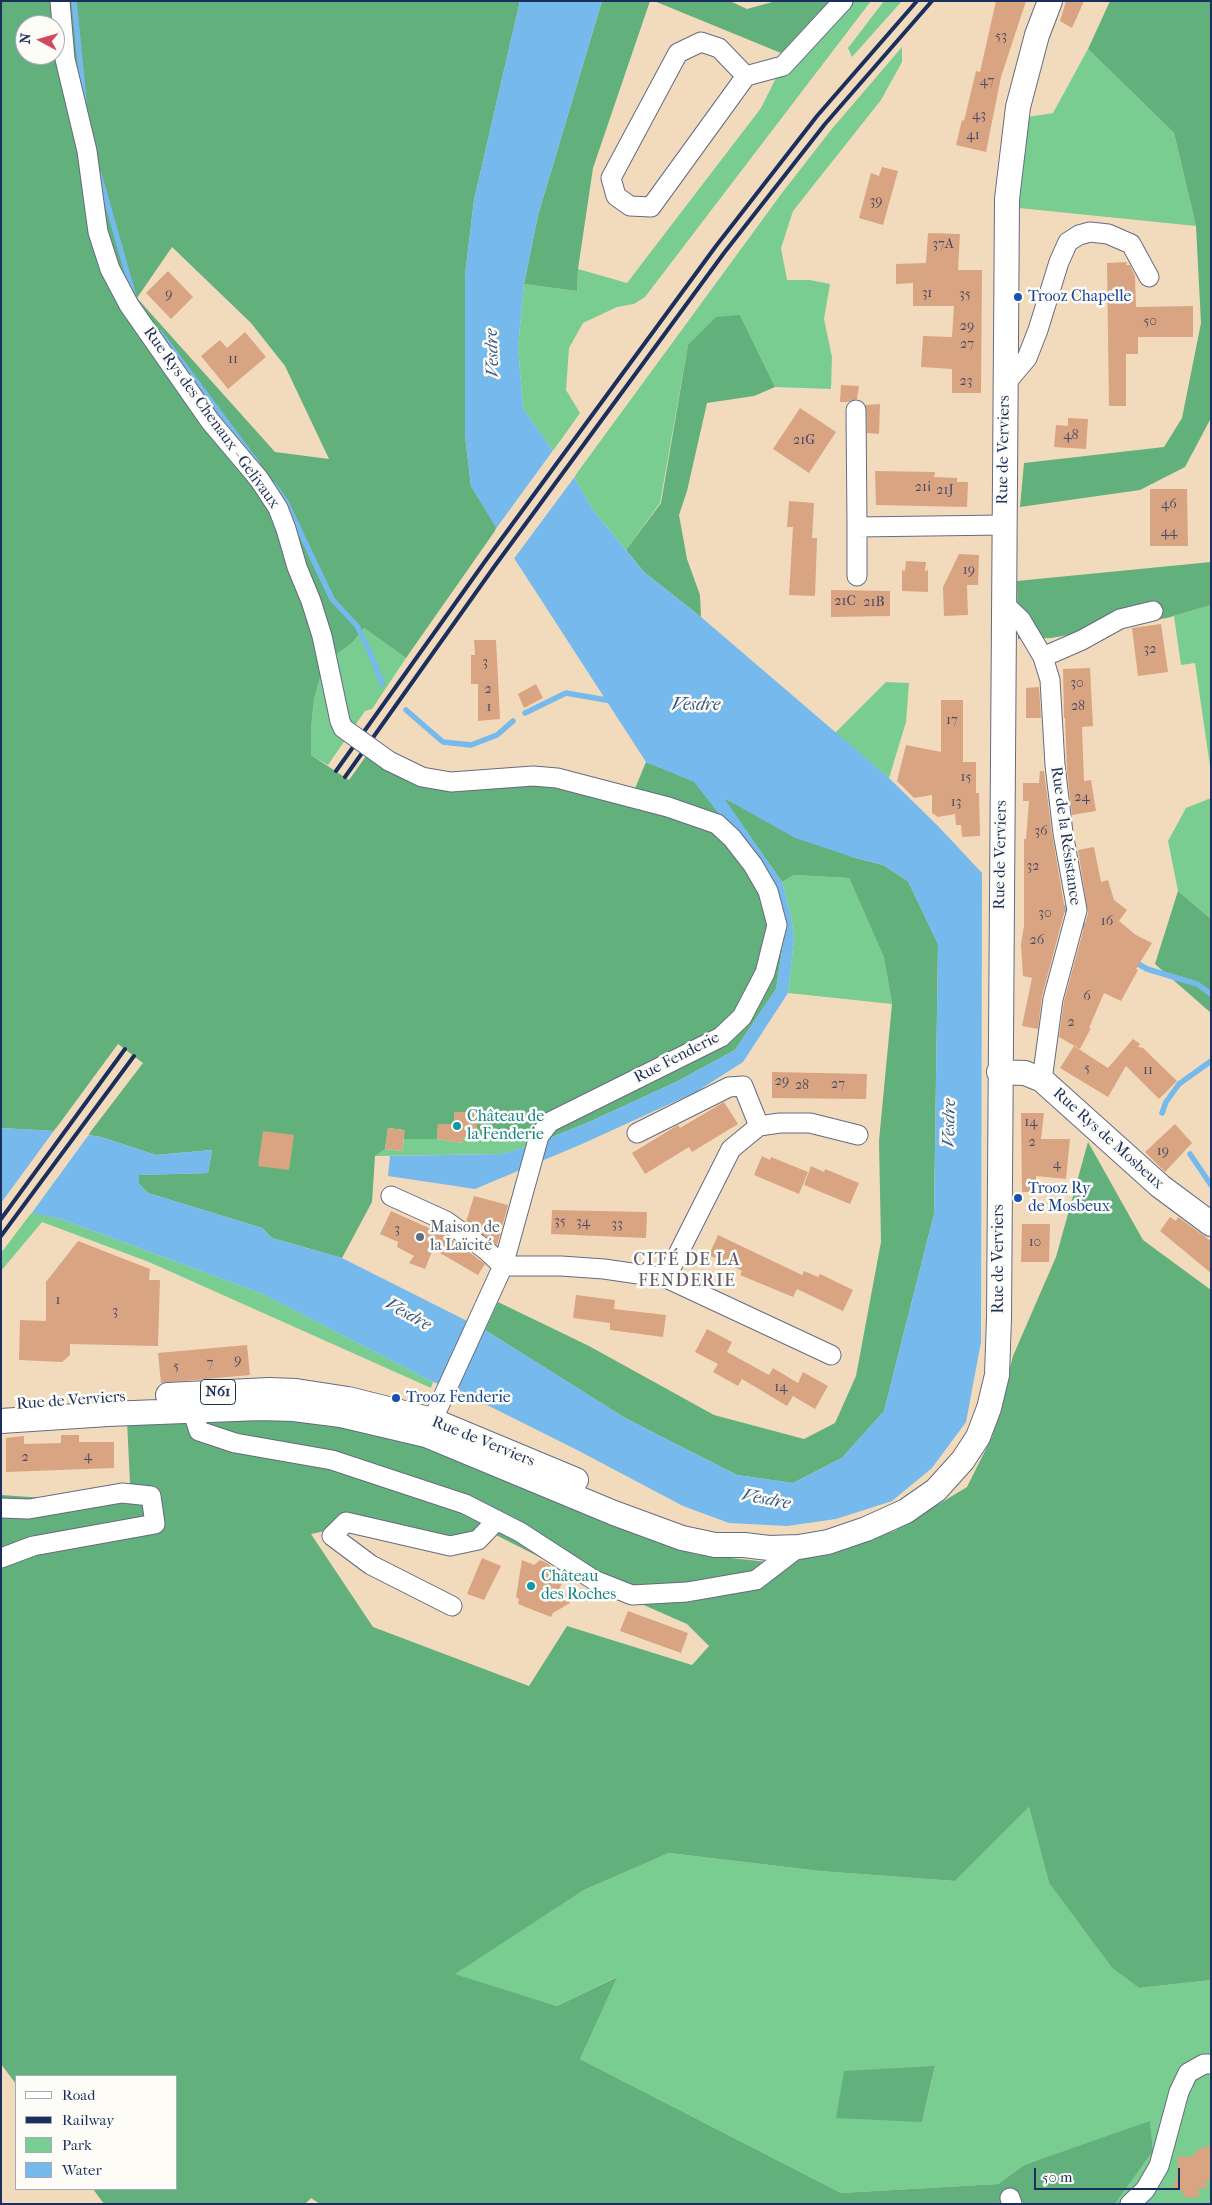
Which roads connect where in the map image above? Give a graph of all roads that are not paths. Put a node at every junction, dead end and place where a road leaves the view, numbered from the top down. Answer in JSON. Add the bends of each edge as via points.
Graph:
{"nodes":[{"id":1,"x":60,"y":1,"type":"edge"},
{"id":2,"x":843,"y":1,"type":"edge"},
{"id":3,"x":1050,"y":1,"type":"edge"},
{"id":4,"x":746,"y":76,"type":"junction"},
{"id":5,"x":1149,"y":277,"type":"dead end"},
{"id":6,"x":1005,"y":384,"type":"junction"},
{"id":7,"x":856,"y":410,"type":"dead end"},
{"id":8,"x":1004,"y":525,"type":"junction"},
{"id":9,"x":857,"y":527,"type":"junction"},
{"id":10,"x":857,"y":576,"type":"dead end"},
{"id":11,"x":1003,"y":603,"type":"junction"},
{"id":12,"x":1153,"y":611,"type":"dead end"},
{"id":13,"x":1043,"y":657,"type":"junction"},
{"id":14,"x":340,"y":721,"type":"joint"},
{"id":15,"x":621,"y":780,"type":"dead end"},
{"id":16,"x":632,"y":799,"type":"junction"},
{"id":17,"x":999,"y":1072,"type":"junction"},
{"id":18,"x":1042,"y":1080,"type":"junction"},
{"id":19,"x":759,"y":1126,"type":"junction"},
{"id":20,"x":637,"y":1133,"type":"dead end"},
{"id":21,"x":858,"y":1135,"type":"dead end"},
{"id":22,"x":390,"y":1196,"type":"dead end"},
{"id":23,"x":1211,"y":1224,"type":"edge"},
{"id":24,"x":503,"y":1266,"type":"junction"},
{"id":25,"x":666,"y":1278,"type":"junction"},
{"id":26,"x":831,"y":1355,"type":"dead end"},
{"id":27,"x":1,"y":1406,"type":"edge"},
{"id":28,"x":192,"y":1410,"type":"junction"},
{"id":29,"x":1,"y":1422,"type":"edge"},
{"id":30,"x":429,"y":1428,"type":"junction"},
{"id":31,"x":1,"y":1508,"type":"edge"},
{"id":32,"x":497,"y":1520,"type":"junction"},
{"id":33,"x":799,"y":1547,"type":"junction"},
{"id":34,"x":1,"y":1558,"type":"edge"},
{"id":35,"x":452,"y":1606,"type":"dead end"},
{"id":36,"x":1211,"y":2064,"type":"edge"},
{"id":37,"x":1130,"y":2204,"type":"edge"}],
"edges":[{"from":1,"to":14,"type":"street","name":"Rue Rys des Chenaux - Gelivaux","via":[[65,59],[87,151],[98,232],[110,270],[129,305],[210,421],[259,479],[278,508],[312,601]]},
{"from":2,"to":4,"type":"street","via":[[783,66]]},
{"from":3,"to":6,"type":"main road","name":"Rue de Verviers","number":"N61","via":[[1018,107],[1007,199]]},
{"from":4,"to":4,"type":"street","via":[[719,48],[701,42],[678,53],[611,178],[616,196],[630,206],[650,207]]},
{"from":5,"to":6,"type":"street","via":[[1131,244],[1108,234],[1090,232],[1068,242],[1027,358]]},
{"from":6,"to":8,"type":"main road","name":"Rue de Verviers","number":"N61"},
{"from":7,"to":9,"type":"street"},
{"from":8,"to":9,"type":"street"},
{"from":8,"to":11,"type":"main road","name":"Rue de Verviers","number":"N61"},
{"from":9,"to":10,"type":"street"},
{"from":11,"to":13,"type":"street","name":"Rue de la Résistance","via":[[1020,620]]},
{"from":11,"to":17,"type":"main road","name":"Rue de Verviers","number":"N61"},
{"from":12,"to":13,"type":"street","via":[[1120,618]]},
{"from":13,"to":18,"type":"street","name":"Rue de la Résistance","via":[[1050,680],[1059,804],[1075,916],[1053,999]]},
{"from":14,"to":16,"type":"street","name":"Rue Fenderie","bridge":true,"via":[[344,728],[389,761],[422,776],[451,782],[533,776],[557,778]]},
{"from":15,"to":16,"type":"street"},
{"from":16,"to":24,"type":"street","name":"Rue Fenderie","via":[[717,824],[732,838],[768,891],[777,925],[772,952],[742,1017],[721,1037],[550,1122],[539,1136]]},
{"from":17,"to":18,"type":"main road","name":"Rue Rys de Mosbeux","via":[[1025,1073]]},
{"from":17,"to":33,"type":"main road","name":"Rue de Verviers","number":"N61","via":[[997,1375],[978,1437],[963,1460],[936,1490],[906,1511],[828,1542]]},
{"from":18,"to":23,"type":"main road","name":"Rue Rys de Mosbeux","via":[[1160,1186]]},
{"from":19,"to":20,"type":"street","via":[[744,1086],[729,1087]]},
{"from":19,"to":21,"type":"street","via":[[810,1123]]},
{"from":19,"to":25,"type":"street","via":[[731,1149]]},
{"from":22,"to":24,"type":"street","via":[[446,1221]]},
{"from":24,"to":25,"type":"street","via":[[561,1266]]},
{"from":24,"to":30,"type":"street","name":"Rue Fenderie"},
{"from":25,"to":26,"type":"street"},
{"from":27,"to":30,"type":"main road","name":"Rue de Verviers","number":"N61","via":[[233,1391],[296,1391],[348,1399]]},
{"from":28,"to":29,"type":"main road","name":"Rue de Verviers","number":"N61"},
{"from":28,"to":30,"type":"main road","name":"Rue de Verviers","number":"N61","via":[[294,1409]]},
{"from":28,"to":32,"type":"street","via":[[199,1431],[235,1443],[332,1460],[465,1504]]},
{"from":30,"to":33,"type":"main road","name":"Rue de Verviers","number":"N61","via":[[473,1435],[669,1520],[744,1545]]},
{"from":31,"to":34,"type":"street","via":[[29,1509],[122,1493],[151,1496],[155,1524],[33,1546]]},
{"from":32,"to":33,"type":"street","via":[[594,1580],[632,1595],[687,1592],[756,1580]]},
{"from":32,"to":35,"type":"street","via":[[478,1540],[450,1546],[346,1522],[332,1536],[372,1565]]},
{"from":36,"to":37,"type":"street","via":[[1204,2064],[1188,2073],[1159,2166],[1145,2190]]}]}
